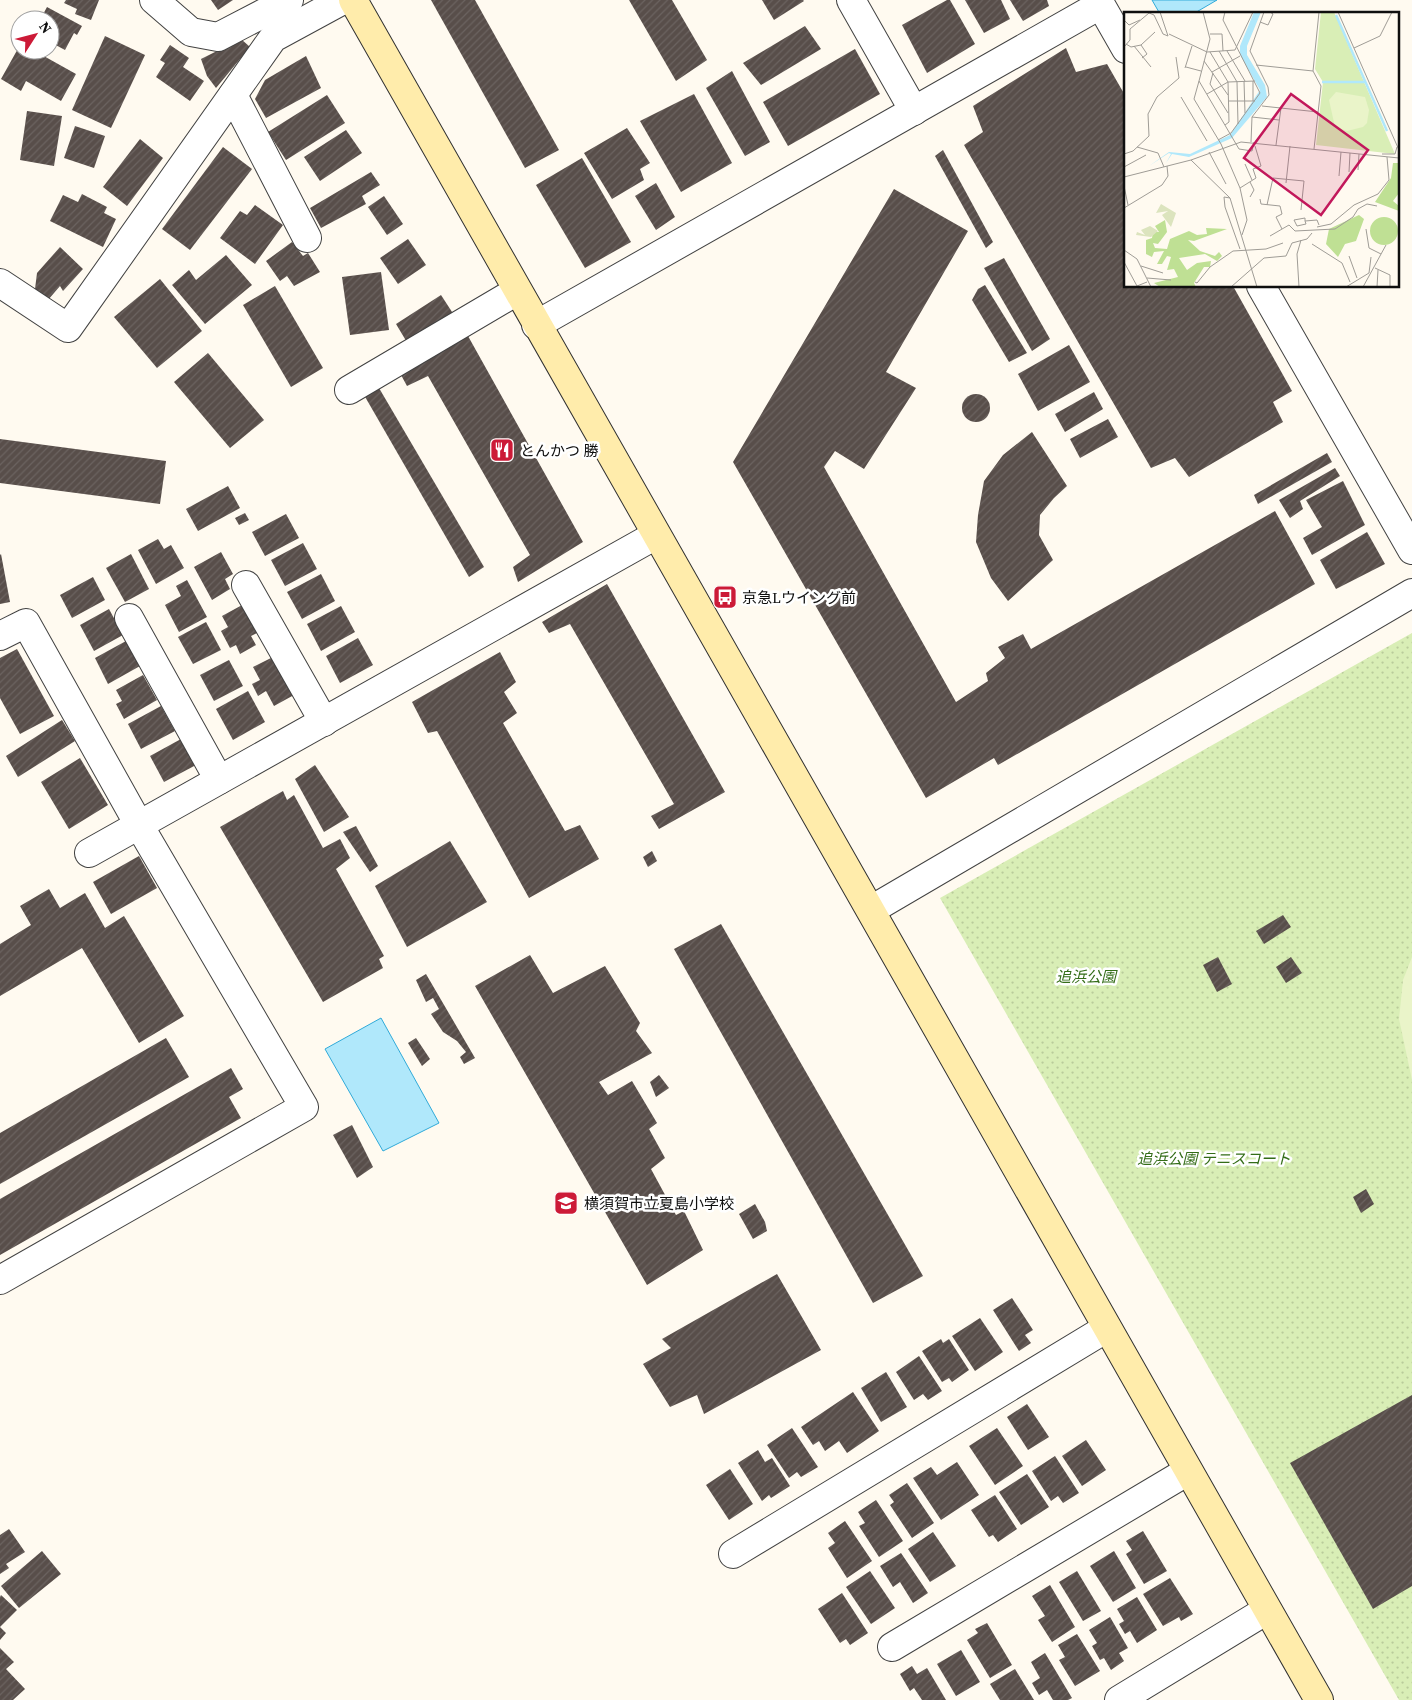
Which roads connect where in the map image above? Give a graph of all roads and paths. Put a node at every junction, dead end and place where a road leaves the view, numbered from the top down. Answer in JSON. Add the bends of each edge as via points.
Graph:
{"nodes":[{"id":1,"x":154,"y":0,"type":"edge"},
{"id":2,"x":289,"y":0,"type":"edge"},
{"id":3,"x":343,"y":0,"type":"edge"},
{"id":4,"x":353,"y":0,"type":"edge"},
{"id":5,"x":851,"y":0,"type":"edge"},
{"id":6,"x":1099,"y":2,"type":"edge"},
{"id":7,"x":1124,"y":46,"type":"edge"},
{"id":8,"x":233,"y":95,"type":"junction"},
{"id":9,"x":914,"y":111,"type":"junction"},
{"id":10,"x":307,"y":238,"type":"dead end"},
{"id":11,"x":0,"y":283,"type":"edge"},
{"id":12,"x":1262,"y":288,"type":"edge"},
{"id":13,"x":517,"y":291,"type":"junction"},
{"id":14,"x":536,"y":325,"type":"junction"},
{"id":15,"x":349,"y":390,"type":"dead end"},
{"id":16,"x":656,"y":535,"type":"junction"},
{"id":17,"x":1412,"y":550,"type":"edge"},
{"id":18,"x":246,"y":585,"type":"dead end"},
{"id":19,"x":1412,"y":593,"type":"edge"},
{"id":20,"x":129,"y":618,"type":"dead end"},
{"id":21,"x":0,"y":636,"type":"edge"},
{"id":22,"x":324,"y":722,"type":"junction"},
{"id":23,"x":219,"y":780,"type":"junction"},
{"id":24,"x":139,"y":825,"type":"junction"},
{"id":25,"x":88,"y":854,"type":"dead end"},
{"id":26,"x":871,"y":910,"type":"junction"},
{"id":27,"x":0,"y":1280,"type":"edge"},
{"id":28,"x":1107,"y":1328,"type":"junction"},
{"id":29,"x":1188,"y":1471,"type":"junction"},
{"id":30,"x":733,"y":1554,"type":"dead end"},
{"id":31,"x":1267,"y":1610,"type":"junction"},
{"id":32,"x":892,"y":1647,"type":"dead end"},
{"id":33,"x":1119,"y":1700,"type":"edge"},
{"id":34,"x":1319,"y":1700,"type":"edge"}],
"edges":[{"from":1,"to":2,"type":"street","via":[[191,32],[218,37]]},
{"from":3,"to":8,"type":"street","via":[[273,38]]},
{"from":4,"to":13,"type":"street"},
{"from":5,"to":9,"type":"street"},
{"from":6,"to":7,"type":"street"},
{"from":6,"to":9,"type":"street"},
{"from":8,"to":10,"type":"street"},
{"from":8,"to":11,"type":"street","via":[[68,328]]},
{"from":9,"to":14,"type":"street"},
{"from":12,"to":17,"type":"street"},
{"from":13,"to":14,"type":"street"},
{"from":13,"to":15,"type":"street"},
{"from":14,"to":16,"type":"street"},
{"from":16,"to":22,"type":"street"},
{"from":16,"to":26,"type":"street"},
{"from":18,"to":22,"type":"street"},
{"from":19,"to":26,"type":"street"},
{"from":20,"to":23,"type":"street"},
{"from":21,"to":24,"type":"street","via":[[26,623]]},
{"from":22,"to":23,"type":"street"},
{"from":23,"to":24,"type":"street"},
{"from":24,"to":25,"type":"street"},
{"from":24,"to":27,"type":"street","via":[[304,1107]]},
{"from":26,"to":28,"type":"street"},
{"from":28,"to":29,"type":"street"},
{"from":28,"to":30,"type":"street"},
{"from":29,"to":31,"type":"street"},
{"from":29,"to":32,"type":"street"},
{"from":31,"to":33,"type":"street"},
{"from":31,"to":34,"type":"street"}]}
